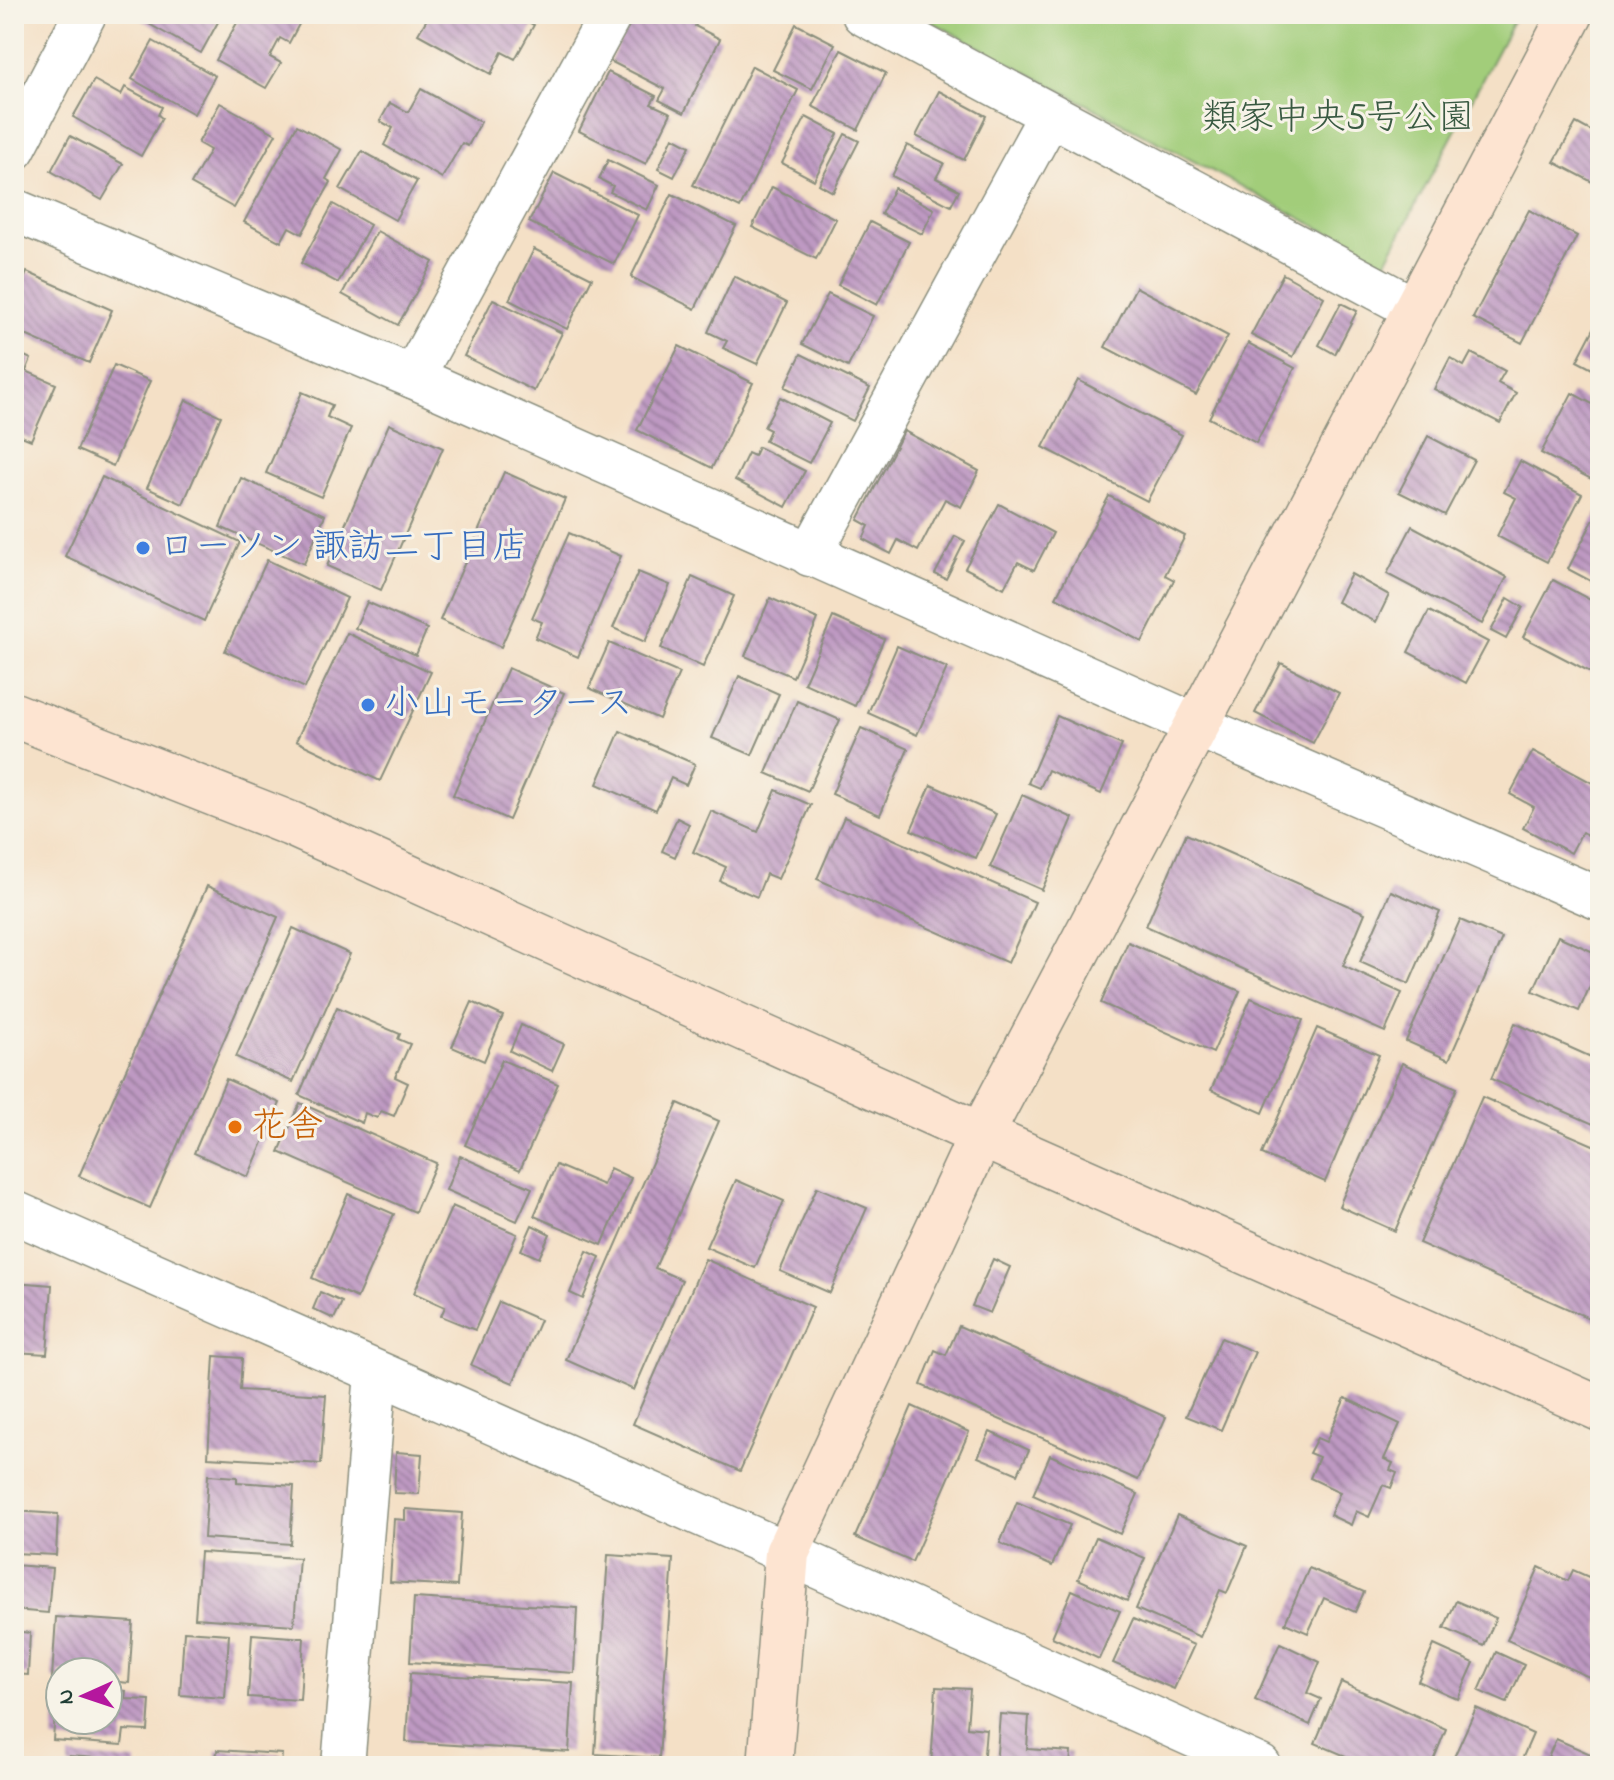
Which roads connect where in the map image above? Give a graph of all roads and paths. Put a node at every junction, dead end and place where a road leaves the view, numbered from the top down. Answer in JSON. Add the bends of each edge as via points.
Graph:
{"nodes":[{"id":1,"x":85,"y":14,"type":"edge"},
{"id":2,"x":611,"y":14,"type":"edge"},
{"id":3,"x":863,"y":14,"type":"edge"},
{"id":4,"x":1571,"y":14,"type":"edge"},
{"id":5,"x":1050,"y":115,"type":"junction"},
{"id":6,"x":14,"y":149,"type":"edge"},
{"id":7,"x":14,"y":210,"type":"edge"},
{"id":8,"x":1415,"y":309,"type":"junction"},
{"id":9,"x":413,"y":377,"type":"junction"},
{"id":10,"x":810,"y":555,"type":"junction"},
{"id":11,"x":14,"y":715,"type":"edge"},
{"id":12,"x":1198,"y":726,"type":"junction"},
{"id":13,"x":1600,"y":899,"type":"edge"},
{"id":14,"x":981,"y":1135,"type":"junction"},
{"id":15,"x":14,"y":1212,"type":"edge"},
{"id":16,"x":376,"y":1373,"type":"junction"},
{"id":17,"x":1600,"y":1409,"type":"edge"},
{"id":18,"x":787,"y":1553,"type":"junction"},
{"id":19,"x":1196,"y":1752,"type":"edge"},
{"id":20,"x":343,"y":1766,"type":"edge"},
{"id":21,"x":770,"y":1766,"type":"edge"},
{"id":22,"x":1260,"y":1766,"type":"edge"}],
"edges":[{"from":1,"to":6,"type":"street"},
{"from":2,"to":9,"type":"street"},
{"from":3,"to":5,"type":"street"},
{"from":4,"to":8,"type":"street"},
{"from":5,"to":8,"type":"street"},
{"from":5,"to":10,"type":"street"},
{"from":7,"to":9,"type":"street"},
{"from":8,"to":12,"type":"street"},
{"from":9,"to":10,"type":"street"},
{"from":10,"to":12,"type":"street"},
{"from":11,"to":14,"type":"street","via":[[291,824]]},
{"from":12,"to":13,"type":"street"},
{"from":12,"to":14,"type":"street"},
{"from":14,"to":17,"type":"street"},
{"from":14,"to":18,"type":"street"},
{"from":15,"to":16,"type":"street"},
{"from":16,"to":18,"type":"street"},
{"from":16,"to":20,"type":"street"},
{"from":18,"to":19,"type":"street"},
{"from":18,"to":21,"type":"street"},
{"from":19,"to":22,"type":"street"}]}
